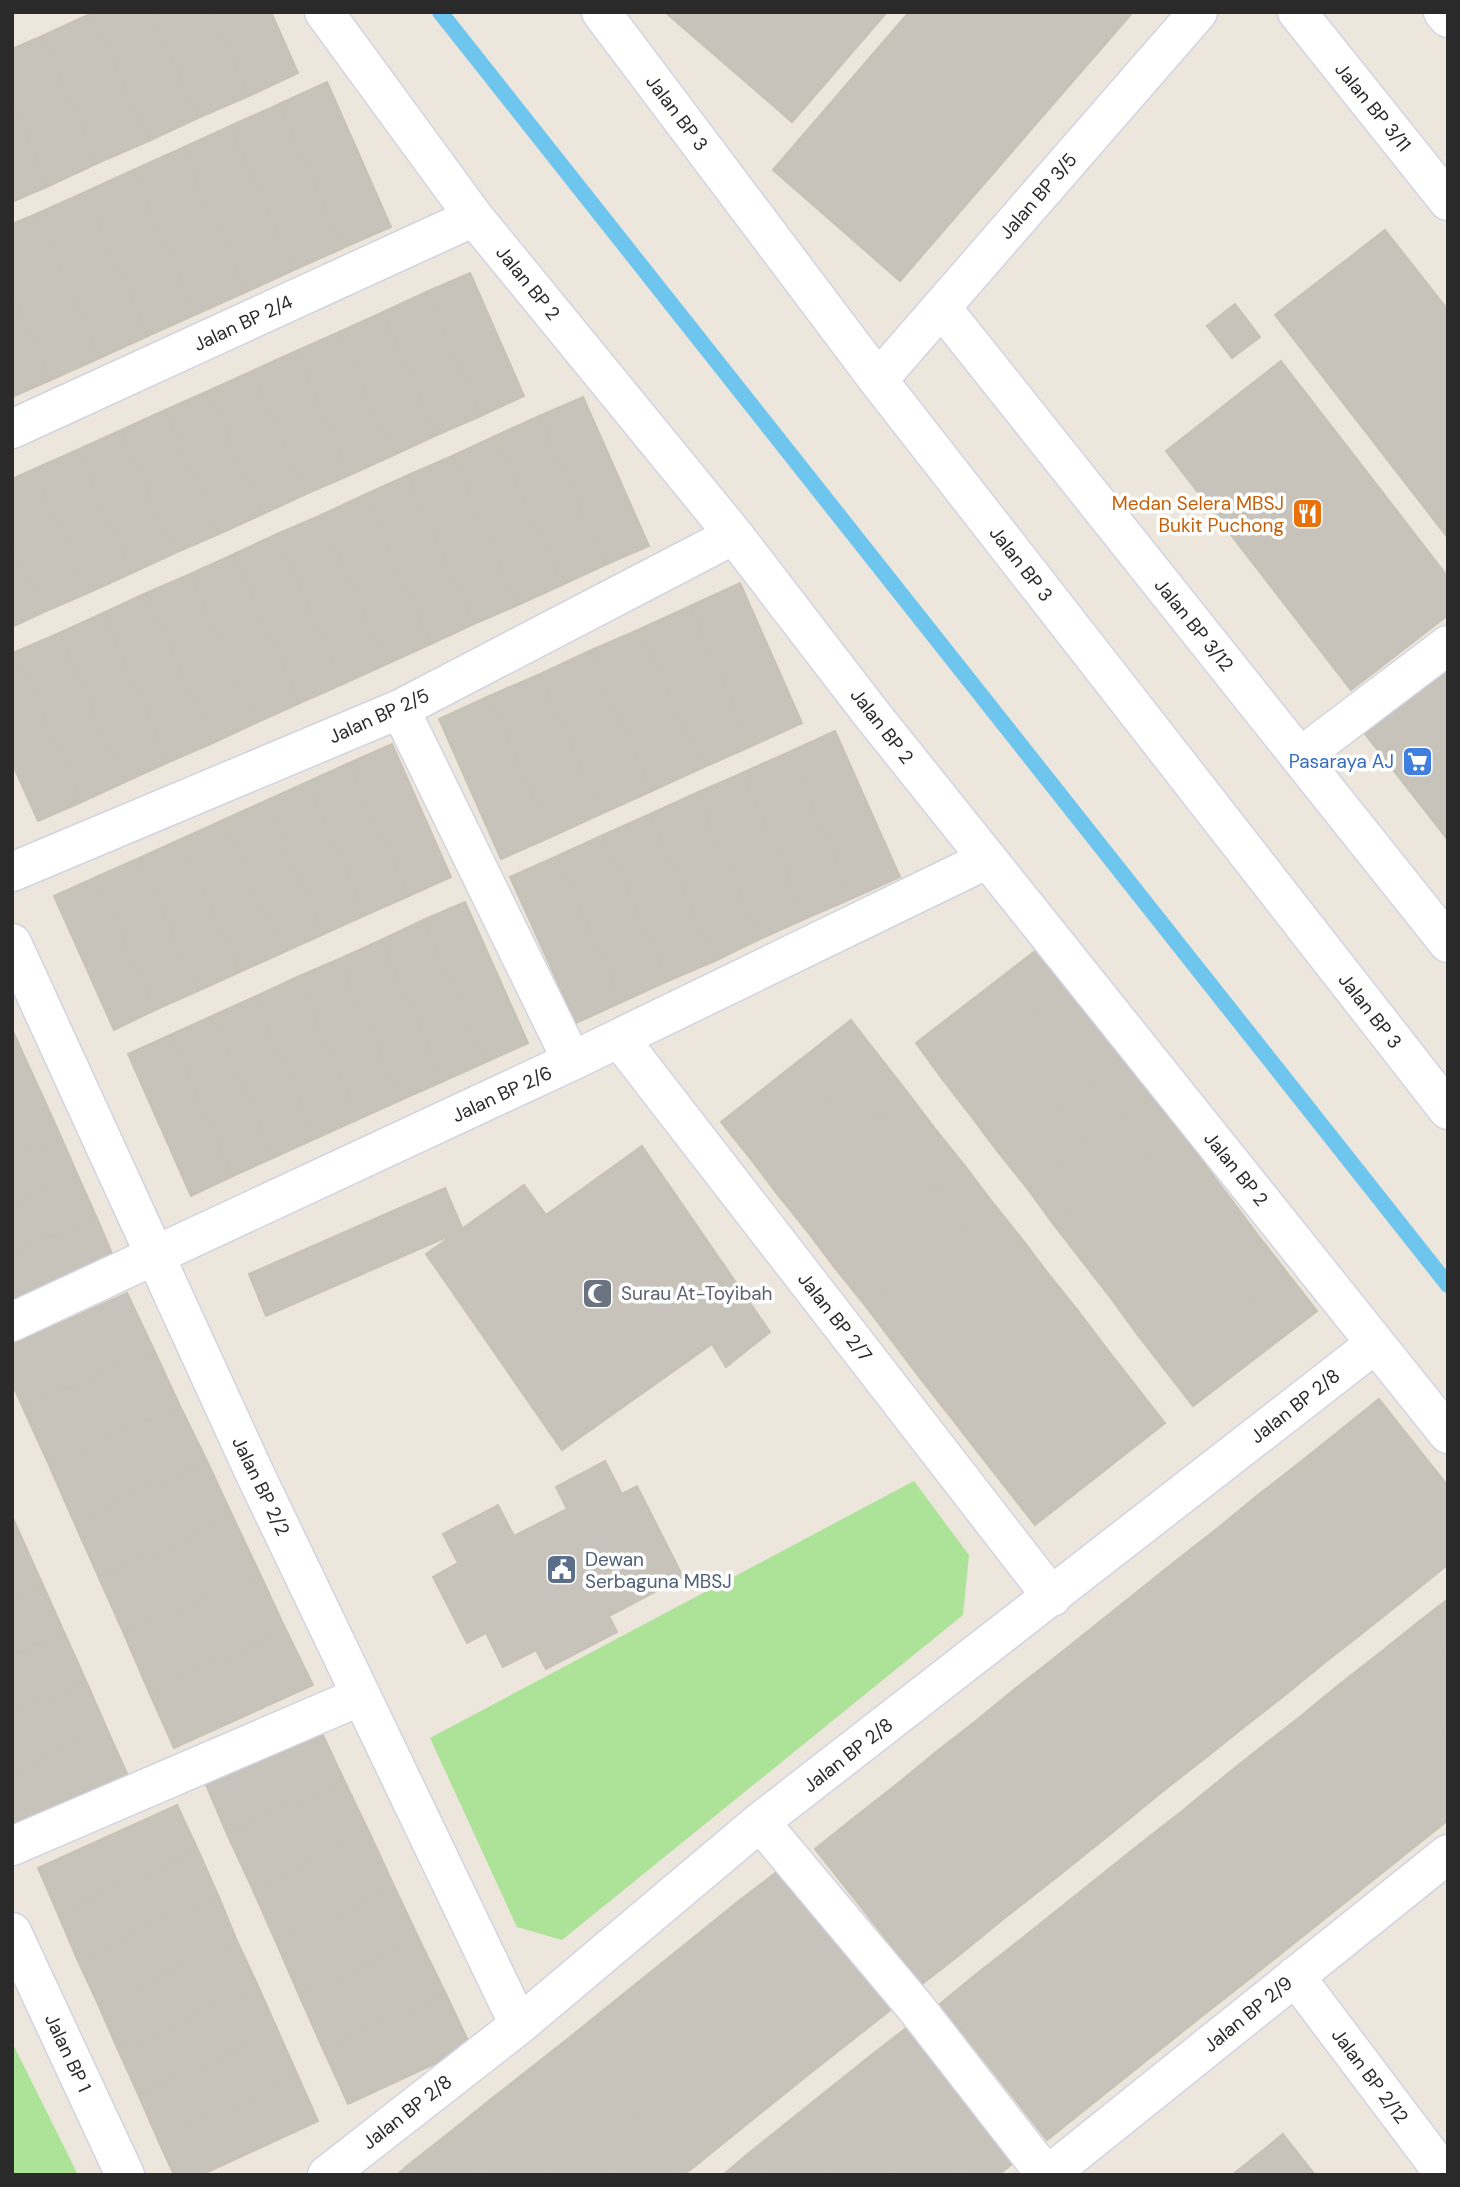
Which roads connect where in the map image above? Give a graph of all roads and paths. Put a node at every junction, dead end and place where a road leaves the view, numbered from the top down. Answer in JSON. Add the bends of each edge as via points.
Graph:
{"nodes":[{"id":1,"x":324,"y":12,"type":"edge"},
{"id":2,"x":601,"y":12,"type":"edge"},
{"id":3,"x":1198,"y":12,"type":"edge"},
{"id":4,"x":1297,"y":12,"type":"edge"},
{"id":5,"x":1443,"y":12,"type":"edge"},
{"id":6,"x":1448,"y":18,"type":"edge"},
{"id":7,"x":1448,"y":201,"type":"edge"},
{"id":8,"x":474,"y":217,"type":"junction"},
{"id":9,"x":941,"y":307,"type":"junction"},
{"id":10,"x":878,"y":380,"type":"junction"},
{"id":11,"x":12,"y":429,"type":"edge"},
{"id":12,"x":734,"y":535,"type":"junction"},
{"id":13,"x":1448,"y":645,"type":"edge"},
{"id":14,"x":400,"y":709,"type":"junction"},
{"id":15,"x":1300,"y":757,"type":"junction"},
{"id":16,"x":988,"y":859,"type":"junction"},
{"id":17,"x":12,"y":872,"type":"edge"},
{"id":18,"x":12,"y":943,"type":"edge"},
{"id":19,"x":1448,"y":943,"type":"edge"},
{"id":20,"x":619,"y":1038,"type":"junction"},
{"id":21,"x":572,"y":1061,"type":"junction"},
{"id":22,"x":1448,"y":1110,"type":"edge"},
{"id":23,"x":153,"y":1255,"type":"junction"},
{"id":24,"x":12,"y":1322,"type":"edge"},
{"id":25,"x":1375,"y":1344,"type":"junction"},
{"id":26,"x":1448,"y":1434,"type":"edge"},
{"id":27,"x":1052,"y":1597,"type":"junction"},
{"id":28,"x":361,"y":1696,"type":"junction"},
{"id":29,"x":760,"y":1822,"type":"junction"},
{"id":30,"x":12,"y":1846,"type":"edge"},
{"id":31,"x":1448,"y":1854,"type":"edge"},
{"id":32,"x":12,"y":1932,"type":"edge"},
{"id":33,"x":1295,"y":1976,"type":"junction"},
{"id":34,"x":519,"y":2025,"type":"junction"},
{"id":35,"x":125,"y":2175,"type":"edge"},
{"id":36,"x":327,"y":2175,"type":"edge"},
{"id":37,"x":1047,"y":2175,"type":"edge"},
{"id":38,"x":1445,"y":2175,"type":"edge"}],
"edges":[{"from":1,"to":8,"type":"street","name":"Jalan BP 2"},
{"from":2,"to":10,"type":"street","name":"Jalan BP 3"},
{"from":3,"to":9,"type":"street","name":"Jalan BP 3/5"},
{"from":4,"to":7,"type":"street","name":"Jalan BP 3/11"},
{"from":5,"to":6,"type":"street"},
{"from":8,"to":11,"type":"street","name":"Jalan BP 2/4"},
{"from":8,"to":12,"type":"street","name":"Jalan BP 2"},
{"from":9,"to":10,"type":"street","name":"Jalan BP 3/5"},
{"from":9,"to":15,"type":"street","name":"Jalan BP 3/12"},
{"from":10,"to":22,"type":"street","name":"Jalan BP 3"},
{"from":12,"to":14,"type":"street","name":"Jalan BP 2/5"},
{"from":12,"to":16,"type":"street","name":"Jalan BP 2"},
{"from":13,"to":15,"type":"street"},
{"from":14,"to":17,"type":"street","name":"Jalan BP 2/5"},
{"from":14,"to":21,"type":"street"},
{"from":15,"to":19,"type":"street","name":"Jalan BP 3/12"},
{"from":16,"to":20,"type":"street","name":"Jalan BP 2/6"},
{"from":16,"to":25,"type":"street","name":"Jalan BP 2"},
{"from":18,"to":23,"type":"street","name":"Jalan BP 2/2"},
{"from":20,"to":21,"type":"street","name":"Jalan BP 2/6"},
{"from":20,"to":27,"type":"street","name":"Jalan BP 2/7"},
{"from":21,"to":23,"type":"street","name":"Jalan BP 2/6"},
{"from":23,"to":24,"type":"street","name":"Jalan BP 2/6"},
{"from":23,"to":28,"type":"street","name":"Jalan BP 2/2"},
{"from":25,"to":26,"type":"street","name":"Jalan BP 2"},
{"from":25,"to":27,"type":"street","name":"Jalan BP 2/8"},
{"from":27,"to":29,"type":"street","name":"Jalan BP 2/8"},
{"from":28,"to":30,"type":"street"},
{"from":28,"to":34,"type":"street","name":"Jalan BP 2/2"},
{"from":29,"to":34,"type":"street","name":"Jalan BP 2/8"},
{"from":29,"to":37,"type":"street","via":[[916,2008]]},
{"from":31,"to":33,"type":"street","name":"Jalan BP 2/9"},
{"from":32,"to":35,"type":"street","name":"Jalan BP 1"},
{"from":33,"to":37,"type":"street","name":"Jalan BP 2/9"},
{"from":33,"to":38,"type":"street","name":"Jalan BP 2/12"},
{"from":34,"to":36,"type":"street","name":"Jalan BP 2/8"}]}
